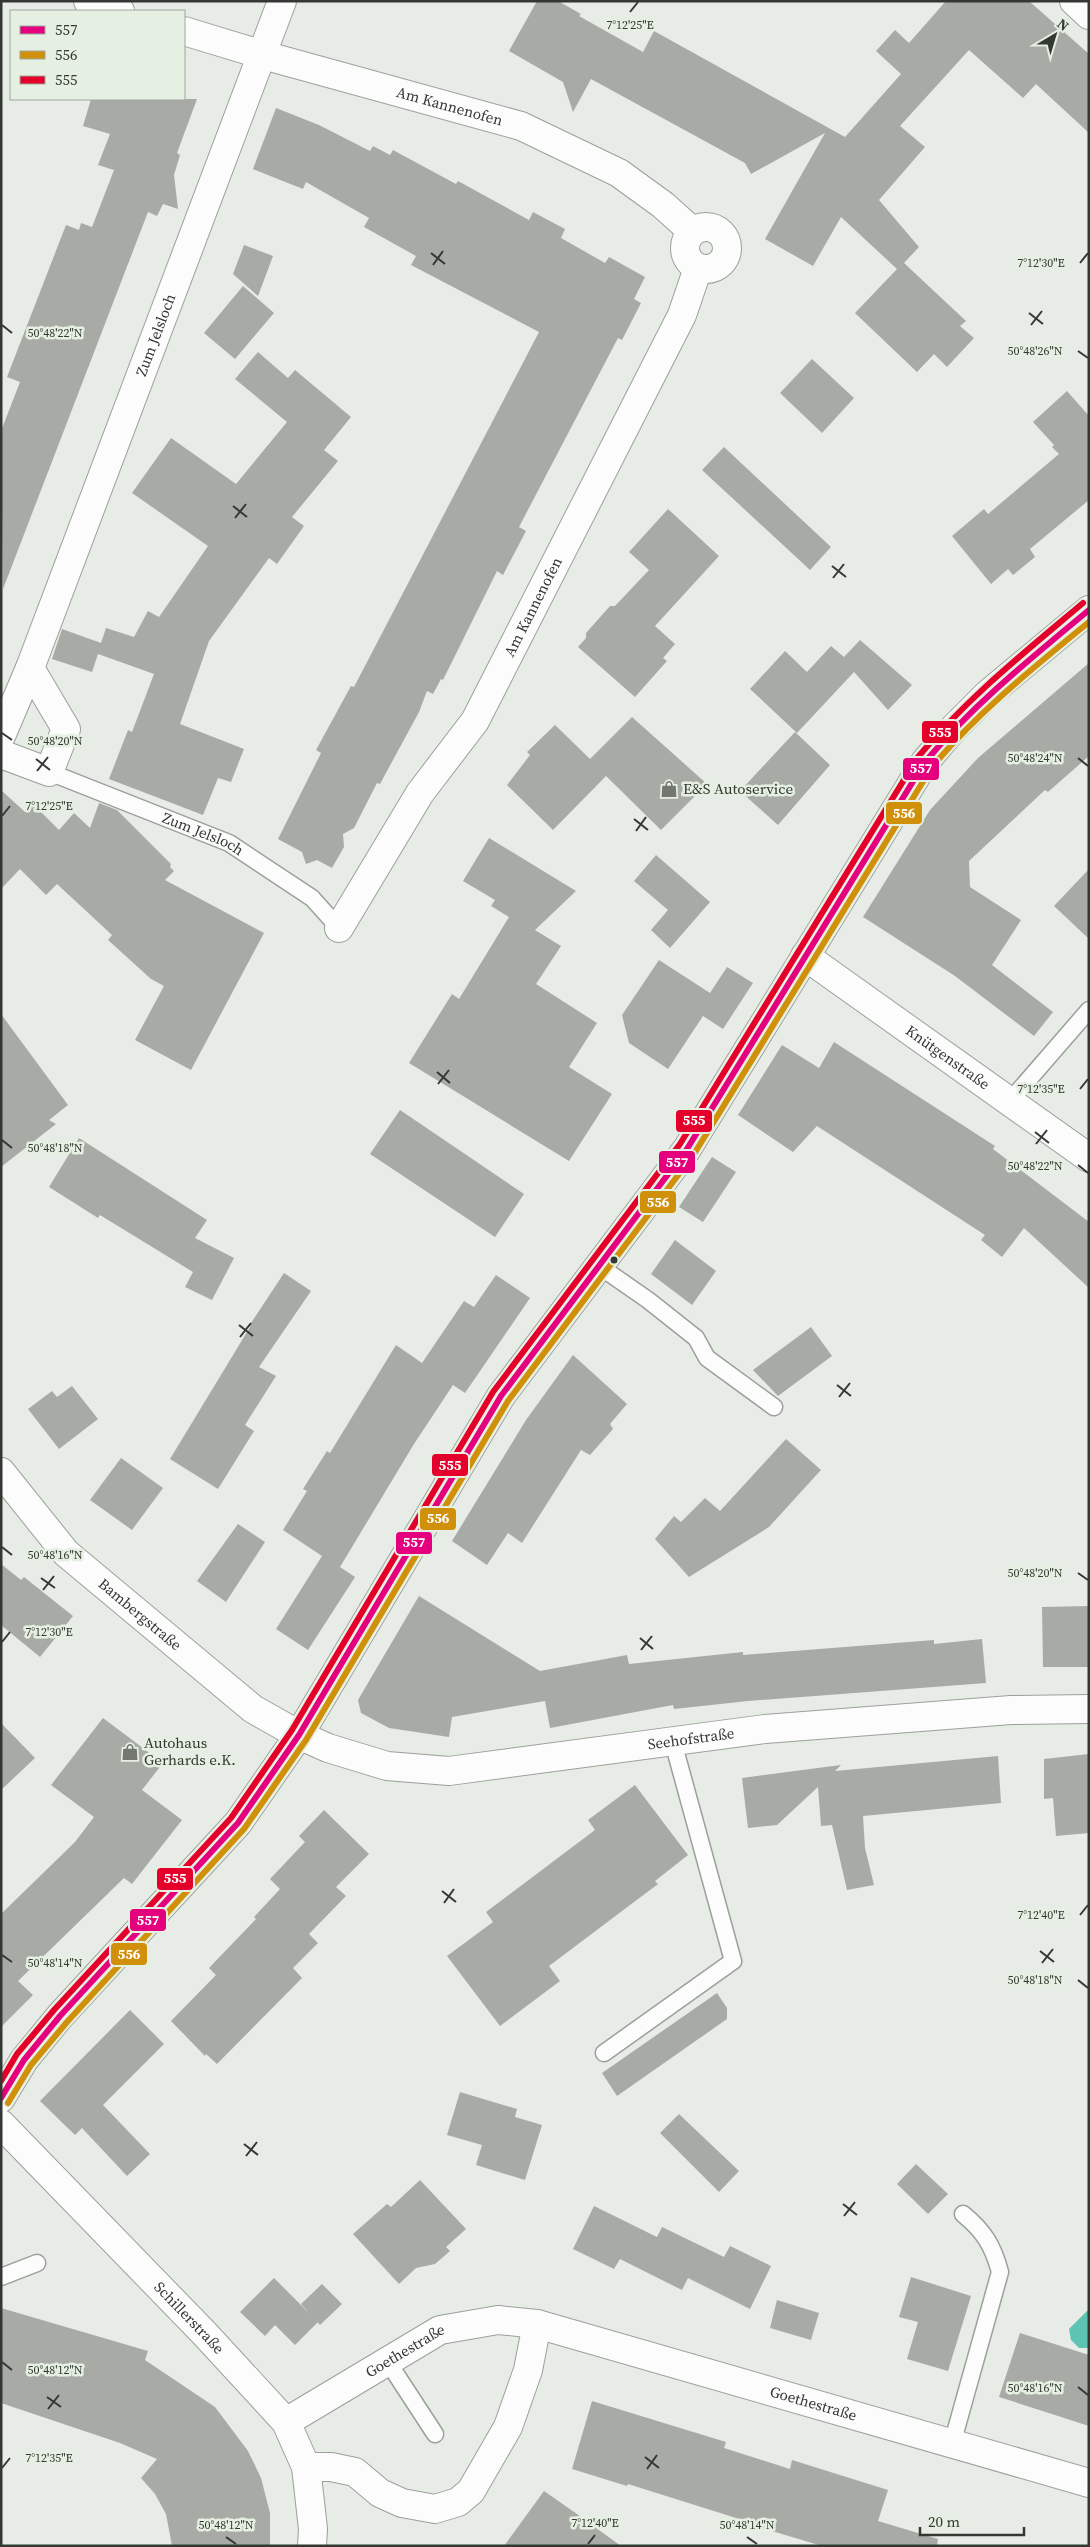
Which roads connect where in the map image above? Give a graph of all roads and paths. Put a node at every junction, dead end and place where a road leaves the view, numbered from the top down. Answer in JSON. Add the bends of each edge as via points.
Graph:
{"nodes":[{"id":1,"x":88,"y":1,"type":"edge"},
{"id":2,"x":282,"y":1,"type":"edge"},
{"id":3,"x":1074,"y":1,"type":"edge"},
{"id":4,"x":117,"y":10,"type":"edge"},
{"id":5,"x":1089,"y":14,"type":"edge"},
{"id":6,"x":185,"y":31,"type":"edge"},
{"id":7,"x":263,"y":55,"type":"junction"},
{"id":8,"x":692,"y":231,"type":"junction"},
{"id":9,"x":698,"y":268,"type":"junction"},
{"id":10,"x":1089,"y":610,"type":"edge"},
{"id":11,"x":30,"y":668,"type":"junction"},
{"id":12,"x":1,"y":736,"type":"edge"},
{"id":13,"x":1,"y":754,"type":"edge"},
{"id":14,"x":49,"y":772,"type":"junction"},
{"id":15,"x":339,"y":928,"type":"joint"},
{"id":16,"x":805,"y":956,"type":"junction"},
{"id":17,"x":1089,"y":1010,"type":"edge"},
{"id":18,"x":1010,"y":1101,"type":"junction"},
{"id":19,"x":1089,"y":1158,"type":"edge"},
{"id":20,"x":599,"y":1266,"type":"junction"},
{"id":21,"x":774,"y":1407,"type":"dead end"},
{"id":22,"x":1,"y":1472,"type":"edge"},
{"id":23,"x":1089,"y":1709,"type":"edge"},
{"id":24,"x":299,"y":1735,"type":"junction"},
{"id":25,"x":673,"y":1742,"type":"junction"},
{"id":26,"x":604,"y":2053,"type":"dead end"},
{"id":27,"x":1,"y":2098,"type":"edge"},
{"id":28,"x":1,"y":2124,"type":"edge"},
{"id":29,"x":963,"y":2214,"type":"dead end"},
{"id":30,"x":37,"y":2263,"type":"dead end"},
{"id":31,"x":1,"y":2277,"type":"edge"},
{"id":32,"x":537,"y":2324,"type":"junction"},
{"id":33,"x":388,"y":2362,"type":"junction"},
{"id":34,"x":286,"y":2422,"type":"junction"},
{"id":35,"x":435,"y":2434,"type":"dead end"},
{"id":36,"x":952,"y":2444,"type":"junction"},
{"id":37,"x":306,"y":2466,"type":"junction"},
{"id":38,"x":1089,"y":2482,"type":"edge"},
{"id":39,"x":312,"y":2546,"type":"edge"}],
"edges":[{"from":1,"to":4,"type":"street"},
{"from":2,"to":7,"type":"street","name":"Zum Jelsloch"},
{"from":3,"to":5,"type":"street"},
{"from":6,"to":7,"type":"street","name":"Am Kannenofen"},
{"from":7,"to":8,"type":"street","name":"Am Kannenofen","via":[[521,126],[620,173]]},
{"from":7,"to":11,"type":"street","name":"Zum Jelsloch"},
{"from":8,"to":9,"type":"street","via":[[684,248],[688,260]]},
{"from":8,"to":9,"type":"street","via":[[706,226],[714,228],[727,245],[719,265],[705,270]]},
{"from":9,"to":15,"type":"street","name":"Am Kannenofen","via":[[682,315],[475,721],[420,793]]},
{"from":10,"to":16,"type":"street","via":[[988,694],[925,762]]},
{"from":11,"to":12,"type":"street","name":"Zum Jelsloch"},
{"from":11,"to":14,"type":"street","via":[[66,729]]},
{"from":13,"to":14,"type":"street","name":"Zum Jelsloch"},
{"from":14,"to":15,"type":"lane","name":"Zum Jelsloch","via":[[229,844],[312,898]]},
{"from":16,"to":18,"type":"street","name":"Knütgenstraße"},
{"from":16,"to":20,"type":"street","via":[[687,1149]]},
{"from":17,"to":18,"type":"lane"},
{"from":18,"to":19,"type":"street","name":"Knütgenstraße"},
{"from":20,"to":21,"type":"lane","via":[[696,1338],[707,1358]]},
{"from":20,"to":24,"type":"street","via":[[501,1396]]},
{"from":22,"to":24,"type":"street","name":"Bambergstraße","via":[[66,1552],[253,1709]]},
{"from":23,"to":25,"type":"street","name":"Seehofstraße","via":[[1011,1710],[794,1727]]},
{"from":24,"to":25,"type":"street","name":"Seehofstraße","via":[[328,1748],[387,1766],[449,1771]]},
{"from":24,"to":27,"type":"street","via":[[238,1823],[60,2016],[24,2060]]},
{"from":25,"to":26,"type":"lane","via":[[733,1961]]},
{"from":28,"to":34,"type":"street","name":"Schillerstraße"},
{"from":29,"to":36,"type":"lane","via":[[980,2228],[994,2250],[1000,2272]]},
{"from":30,"to":31,"type":"lane"},
{"from":32,"to":33,"type":"street","name":"Goethestraße","via":[[498,2320],[440,2330]]},
{"from":32,"to":36,"type":"street","name":"Goethestraße"},
{"from":32,"to":37,"type":"street","via":[[528,2370],[508,2426],[471,2491],[458,2502],[435,2509],[402,2504],[380,2493],[354,2472]]},
{"from":33,"to":34,"type":"street","name":"Goethestraße"},
{"from":33,"to":35,"type":"lane"},
{"from":34,"to":37,"type":"street","name":"Schillerstraße"},
{"from":36,"to":38,"type":"street","name":"Goethestraße"},
{"from":37,"to":39,"type":"street","name":"Schillerstraße"}]}
